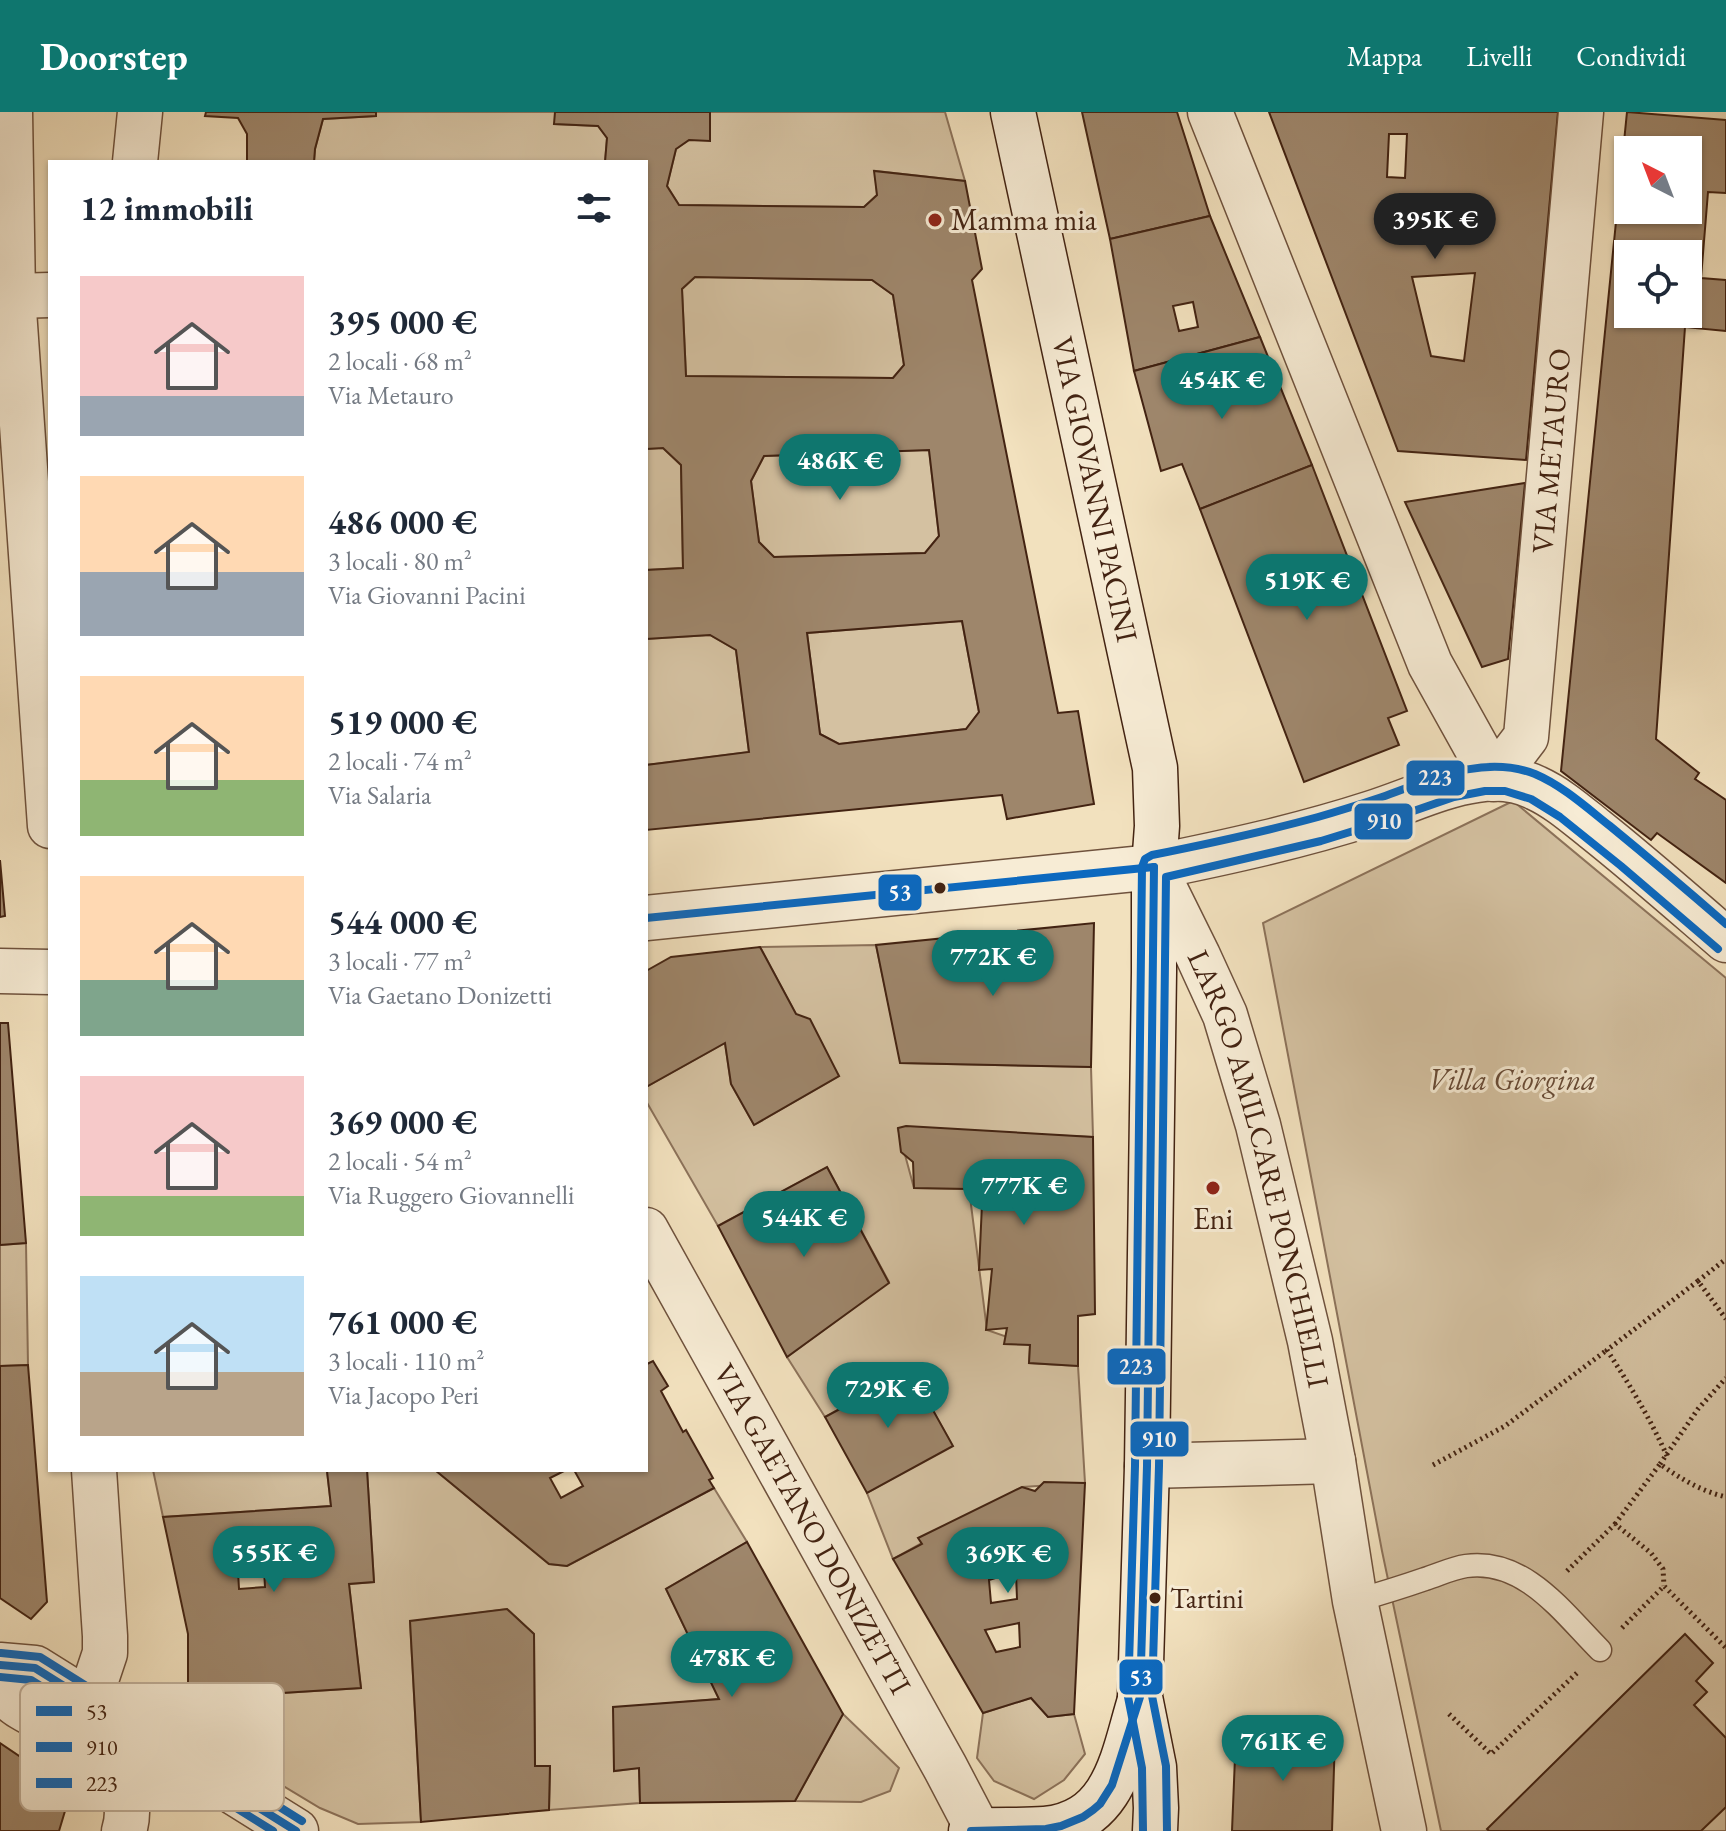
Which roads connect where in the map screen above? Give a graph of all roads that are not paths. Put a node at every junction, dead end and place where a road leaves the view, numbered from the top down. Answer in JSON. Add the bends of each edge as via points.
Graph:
{"nodes":[{"id":1,"x":10,"y":112,"type":"edge"},
{"id":2,"x":140,"y":112,"type":"edge"},
{"id":3,"x":1013,"y":112,"type":"edge"},
{"id":4,"x":1210,"y":112,"type":"edge"},
{"id":5,"x":1581,"y":112,"type":"edge"},
{"id":6,"x":135,"y":160,"type":"edge"},
{"id":7,"x":32,"y":296,"type":"edge"},
{"id":8,"x":48,"y":767,"type":"edge"},
{"id":9,"x":1494,"y":779,"type":"junction"},
{"id":10,"x":1154,"y":867,"type":"junction"},
{"id":11,"x":648,"y":918,"type":"edge"},
{"id":12,"x":1726,"y":940,"type":"edge"},
{"id":13,"x":0,"y":971,"type":"edge"},
{"id":14,"x":48,"y":972,"type":"edge"},
{"id":15,"x":648,"y":1234,"type":"edge"},
{"id":16,"x":1333,"y":1461,"type":"junction"},
{"id":17,"x":1147,"y":1466,"type":"junction"},
{"id":18,"x":94,"y":1472,"type":"edge"},
{"id":19,"x":1355,"y":1601,"type":"junction"},
{"id":20,"x":1600,"y":1650,"type":"road end"},
{"id":21,"x":0,"y":1665,"type":"edge"},
{"id":22,"x":0,"y":1679,"type":"edge"},
{"id":23,"x":60,"y":1683,"type":"edge"},
{"id":24,"x":95,"y":1683,"type":"edge"},
{"id":25,"x":1140,"y":1697,"type":"junction"},
{"id":26,"x":20,"y":1705,"type":"edge"},
{"id":27,"x":127,"y":1811,"type":"edge"},
{"id":28,"x":264,"y":1811,"type":"edge"},
{"id":29,"x":124,"y":1831,"type":"edge"},
{"id":30,"x":296,"y":1831,"type":"edge"},
{"id":31,"x":971,"y":1831,"type":"edge"},
{"id":32,"x":978,"y":1831,"type":"edge"},
{"id":33,"x":1155,"y":1831,"type":"edge"},
{"id":34,"x":1404,"y":1831,"type":"edge"}],
"edges":[{"from":1,"to":7,"type":"street"},
{"from":2,"to":6,"type":"street"},
{"from":3,"to":10,"type":"street","name":"VIA GIOVANNI PACINI","via":[[1155,768]]},
{"from":4,"to":9,"type":"street","via":[[1430,664]]},
{"from":5,"to":9,"type":"street","name":"VIA METAURO","via":[[1526,737]]},
{"from":7,"to":8,"type":"street"},
{"from":9,"to":10,"type":"street","via":[[1463,783],[1284,839]]},
{"from":9,"to":12,"type":"street","via":[[1526,784],[1555,798]]},
{"from":10,"to":11,"type":"street"},
{"from":10,"to":16,"type":"street","name":"LARGO AMILCARE PONCHIELLI","via":[[1211,983],[1238,1055],[1310,1341]]},
{"from":10,"to":17,"type":"street","name":"LARGO AMILCARE PONCHIELLI"},
{"from":13,"to":14,"type":"street"},
{"from":15,"to":32,"type":"street","name":"VIA GAETANO DONIZETTI"},
{"from":16,"to":17,"type":"street"},
{"from":16,"to":19,"type":"street","name":"LARGO AMILCARE PONCHIELLI"},
{"from":17,"to":25,"type":"street","name":"LARGO AMILCARE PONCHIELLI"},
{"from":18,"to":24,"type":"street","via":[[105,1644]]},
{"from":19,"to":20,"type":"lane","via":[[1464,1566],[1488,1565],[1529,1581]]},
{"from":19,"to":34,"type":"street","name":"LARGO AMILCARE PONCHIELLI"},
{"from":21,"to":23,"type":"street","via":[[35,1668]]},
{"from":22,"to":26,"type":"street"},
{"from":25,"to":32,"type":"street","via":[[1112,1785],[1093,1810],[1046,1829]]},
{"from":25,"to":33,"type":"street","via":[[1154,1767]]},
{"from":27,"to":29,"type":"street"},
{"from":28,"to":30,"type":"street"},
{"from":31,"to":32,"type":"street"}]}
